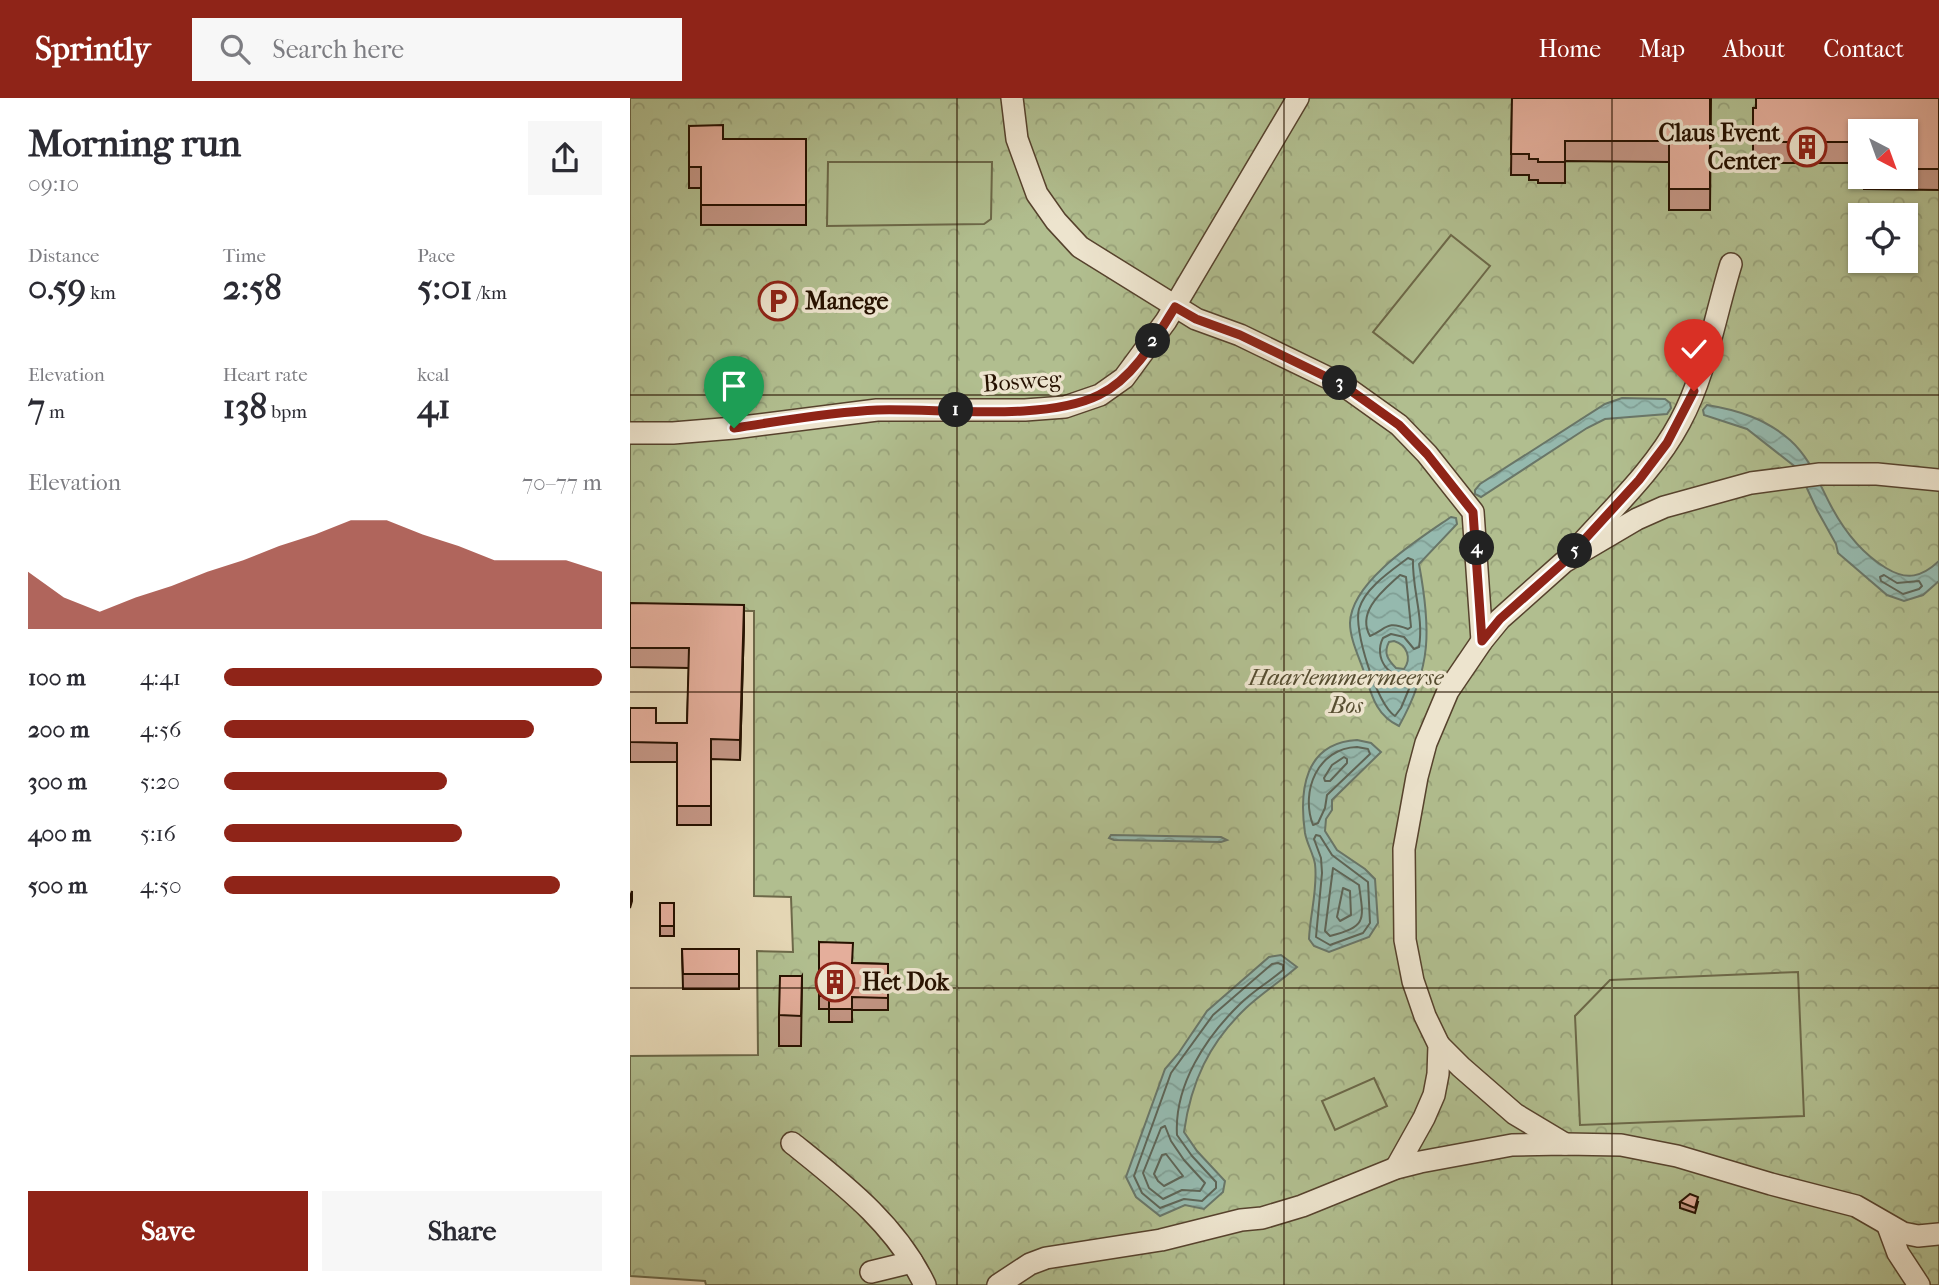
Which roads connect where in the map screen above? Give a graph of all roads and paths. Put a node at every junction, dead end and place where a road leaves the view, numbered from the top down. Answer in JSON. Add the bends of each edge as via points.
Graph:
{"nodes":[{"id":1,"x":1012,"y":98,"type":"edge"},
{"id":2,"x":1298,"y":98,"type":"edge"},
{"id":3,"x":1731,"y":264,"type":"dead end"},
{"id":4,"x":1175,"y":307,"type":"junction"},
{"id":5,"x":630,"y":433,"type":"edge"},
{"id":6,"x":1939,"y":480,"type":"edge"},
{"id":7,"x":1564,"y":562,"type":"junction"},
{"id":8,"x":1482,"y":641,"type":"junction"},
{"id":9,"x":1439,"y":1045,"type":"junction"},
{"id":10,"x":792,"y":1143,"type":"dead end"},
{"id":11,"x":1565,"y":1143,"type":"junction"},
{"id":12,"x":1396,"y":1168,"type":"junction"},
{"id":13,"x":1888,"y":1226,"type":"junction"},
{"id":14,"x":1939,"y":1234,"type":"edge"},
{"id":15,"x":912,"y":1262,"type":"junction"},
{"id":16,"x":871,"y":1272,"type":"dead end"},
{"id":17,"x":925,"y":1285,"type":"edge"},
{"id":18,"x":998,"y":1285,"type":"edge"},
{"id":19,"x":1919,"y":1285,"type":"edge"}],
"edges":[{"from":1,"to":4,"type":"street","via":[[1027,170],[1056,221],[1080,247]]},
{"from":2,"to":4,"type":"street","name":"Bosweg"},
{"from":3,"to":7,"type":"street","via":[[1681,422],[1639,480]]},
{"from":4,"to":5,"type":"street","name":"Bosweg","via":[[1124,378],[1100,395],[1066,407],[877,410],[734,428]]},
{"from":4,"to":8,"type":"street","via":[[1343,385],[1399,425],[1427,454],[1473,512]]},
{"from":6,"to":7,"type":"street","via":[[1819,474],[1751,483],[1664,507]]},
{"from":7,"to":8,"type":"street"},
{"from":8,"to":9,"type":"street","via":[[1435,718],[1417,777],[1404,849],[1405,940],[1413,981]]},
{"from":9,"to":11,"type":"street","via":[[1516,1114]]},
{"from":9,"to":12,"type":"street","via":[[1434,1095]]},
{"from":10,"to":15,"type":"street","via":[[849,1189],[889,1229]]},
{"from":11,"to":12,"type":"street","via":[[1512,1145]]},
{"from":11,"to":13,"type":"street","via":[[1621,1145],[1677,1156],[1856,1206]]},
{"from":12,"to":18,"type":"street","via":[[1279,1213],[1161,1240],[1046,1258]]},
{"from":13,"to":14,"type":"street","via":[[1918,1236]]},
{"from":13,"to":19,"type":"street","via":[[1898,1253]]},
{"from":15,"to":16,"type":"street"},
{"from":15,"to":17,"type":"street"}]}
